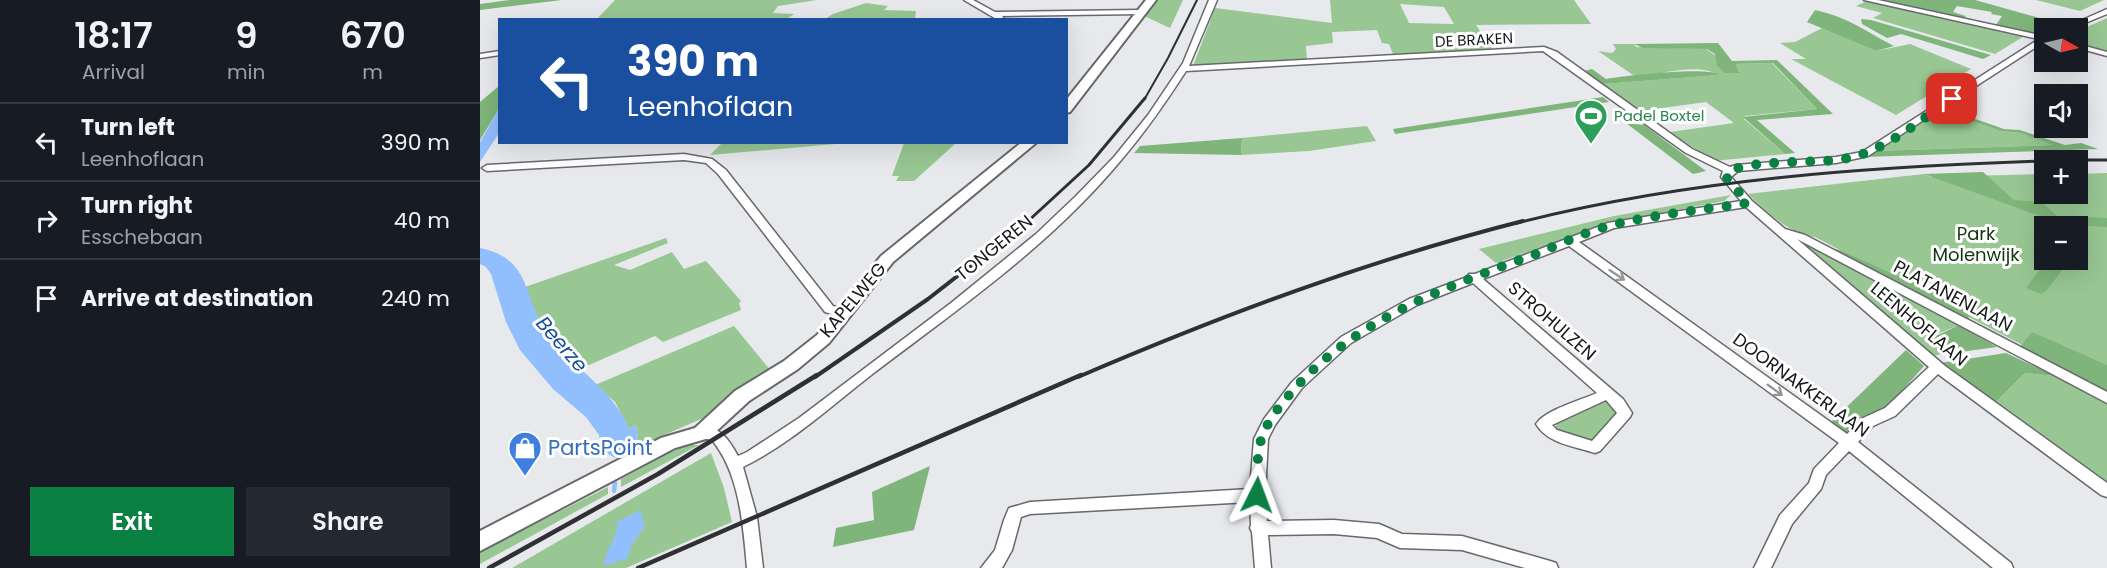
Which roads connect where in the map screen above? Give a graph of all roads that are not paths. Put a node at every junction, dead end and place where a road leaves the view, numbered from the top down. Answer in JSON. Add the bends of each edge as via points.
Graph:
{"nodes":[{"id":1,"x":968,"y":0,"type":"edge"},
{"id":2,"x":1151,"y":0,"type":"edge"},
{"id":3,"x":1213,"y":0,"type":"edge"},
{"id":4,"x":1868,"y":0,"type":"edge"},
{"id":5,"x":2107,"y":11,"type":"edge"},
{"id":6,"x":1139,"y":12,"type":"junction"},
{"id":7,"x":999,"y":17,"type":"edge"},
{"id":8,"x":2088,"y":19,"type":"edge"},
{"id":9,"x":2034,"y":37,"type":"edge"},
{"id":10,"x":2034,"y":45,"type":"edge"},
{"id":11,"x":2088,"y":49,"type":"edge"},
{"id":12,"x":498,"y":53,"type":"edge"},
{"id":13,"x":2107,"y":54,"type":"edge"},
{"id":14,"x":480,"y":56,"type":"edge"},
{"id":15,"x":1184,"y":69,"type":"junction"},
{"id":16,"x":1068,"y":106,"type":"edge"},
{"id":17,"x":1029,"y":144,"type":"edge"},
{"id":18,"x":487,"y":168,"type":"dead end"},
{"id":19,"x":1730,"y":171,"type":"junction"},
{"id":20,"x":1748,"y":203,"type":"junction"},
{"id":21,"x":1780,"y":230,"type":"junction"},
{"id":22,"x":1570,"y":241,"type":"junction"},
{"id":23,"x":1473,"y":277,"type":"junction"},
{"id":24,"x":845,"y":314,"type":"junction"},
{"id":25,"x":1940,"y":369,"type":"junction"},
{"id":26,"x":1607,"y":394,"type":"junction"},
{"id":27,"x":2107,"y":398,"type":"edge"},
{"id":28,"x":702,"y":433,"type":"junction"},
{"id":29,"x":1850,"y":444,"type":"junction"},
{"id":30,"x":734,"y":465,"type":"junction"},
{"id":31,"x":2107,"y":491,"type":"edge"},
{"id":32,"x":1257,"y":495,"type":"junction"},
{"id":33,"x":1258,"y":528,"type":"junction"},
{"id":34,"x":480,"y":542,"type":"edge"},
{"id":35,"x":754,"y":568,"type":"edge"},
{"id":36,"x":988,"y":568,"type":"edge"},
{"id":37,"x":1263,"y":568,"type":"edge"},
{"id":38,"x":1550,"y":568,"type":"edge"},
{"id":39,"x":1762,"y":568,"type":"edge"},
{"id":40,"x":2005,"y":568,"type":"edge"}],
"edges":[{"from":1,"to":7,"type":"street"},
{"from":2,"to":6,"type":"main road"},
{"from":3,"to":15,"type":"street","name":"TONGEREN"},
{"from":4,"to":9,"type":"street"},
{"from":5,"to":8,"type":"street"},
{"from":6,"to":7,"type":"street"},
{"from":6,"to":16,"type":"main road"},
{"from":10,"to":19,"type":"street","via":[[1865,154]]},
{"from":11,"to":13,"type":"street"},
{"from":12,"to":14,"type":"street"},
{"from":15,"to":19,"type":"street","name":"DE BRAKEN","via":[[1544,49],[1689,151]]},
{"from":15,"to":30,"type":"street","name":"TONGEREN","via":[[1123,153],[1052,226],[764,450]]},
{"from":17,"to":24,"type":"main road","name":"KAPELWEG","via":[[887,259]]},
{"from":18,"to":24,"type":"street","via":[[684,157],[709,161],[722,172],[829,309]]},
{"from":19,"to":20,"type":"street","name":"LEENHOFLAAN","via":[[1726,177]]},
{"from":20,"to":21,"type":"street","name":"LEENHOFLAAN"},
{"from":20,"to":22,"type":"street","via":[[1612,225]]},
{"from":21,"to":25,"type":"street","name":"LEENHOFLAAN"},
{"from":21,"to":27,"type":"street","name":"PLATANENLAAN","via":[[1802,237]]},
{"from":22,"to":23,"type":"street"},
{"from":22,"to":29,"type":"street","name":"DOORNAKKERLAAN","one_way":true},
{"from":23,"to":26,"type":"street","name":"STROHULZEN"},
{"from":23,"to":32,"type":"street","via":[[1380,319],[1346,340],[1317,365],[1285,400],[1261,439]]},
{"from":24,"to":28,"type":"main road","name":"KAPELWEG","via":[[808,352],[742,396]]},
{"from":25,"to":29,"type":"street","via":[[1932,371],[1890,412],[1868,422]]},
{"from":25,"to":31,"type":"street","name":"LEENHOFLAAN"},
{"from":26,"to":26,"type":"street","name":"STROHULZEN","via":[[1625,412],[1595,447],[1552,434],[1543,424]]},
{"from":28,"to":30,"type":"street","via":[[719,437]]},
{"from":28,"to":34,"type":"main road","via":[[668,443]]},
{"from":29,"to":39,"type":"street","via":[[1820,473],[1816,485],[1786,520]]},
{"from":29,"to":40,"type":"street","name":"DOORNAKKERLAAN"},
{"from":30,"to":35,"type":"street","via":[[748,513]]},
{"from":32,"to":33,"type":"street"},
{"from":32,"to":36,"type":"street","via":[[1030,508],[1015,513],[999,562]]},
{"from":33,"to":37,"type":"street"},
{"from":33,"to":38,"type":"street","via":[[1368,529],[1400,541],[1462,543]]}]}
